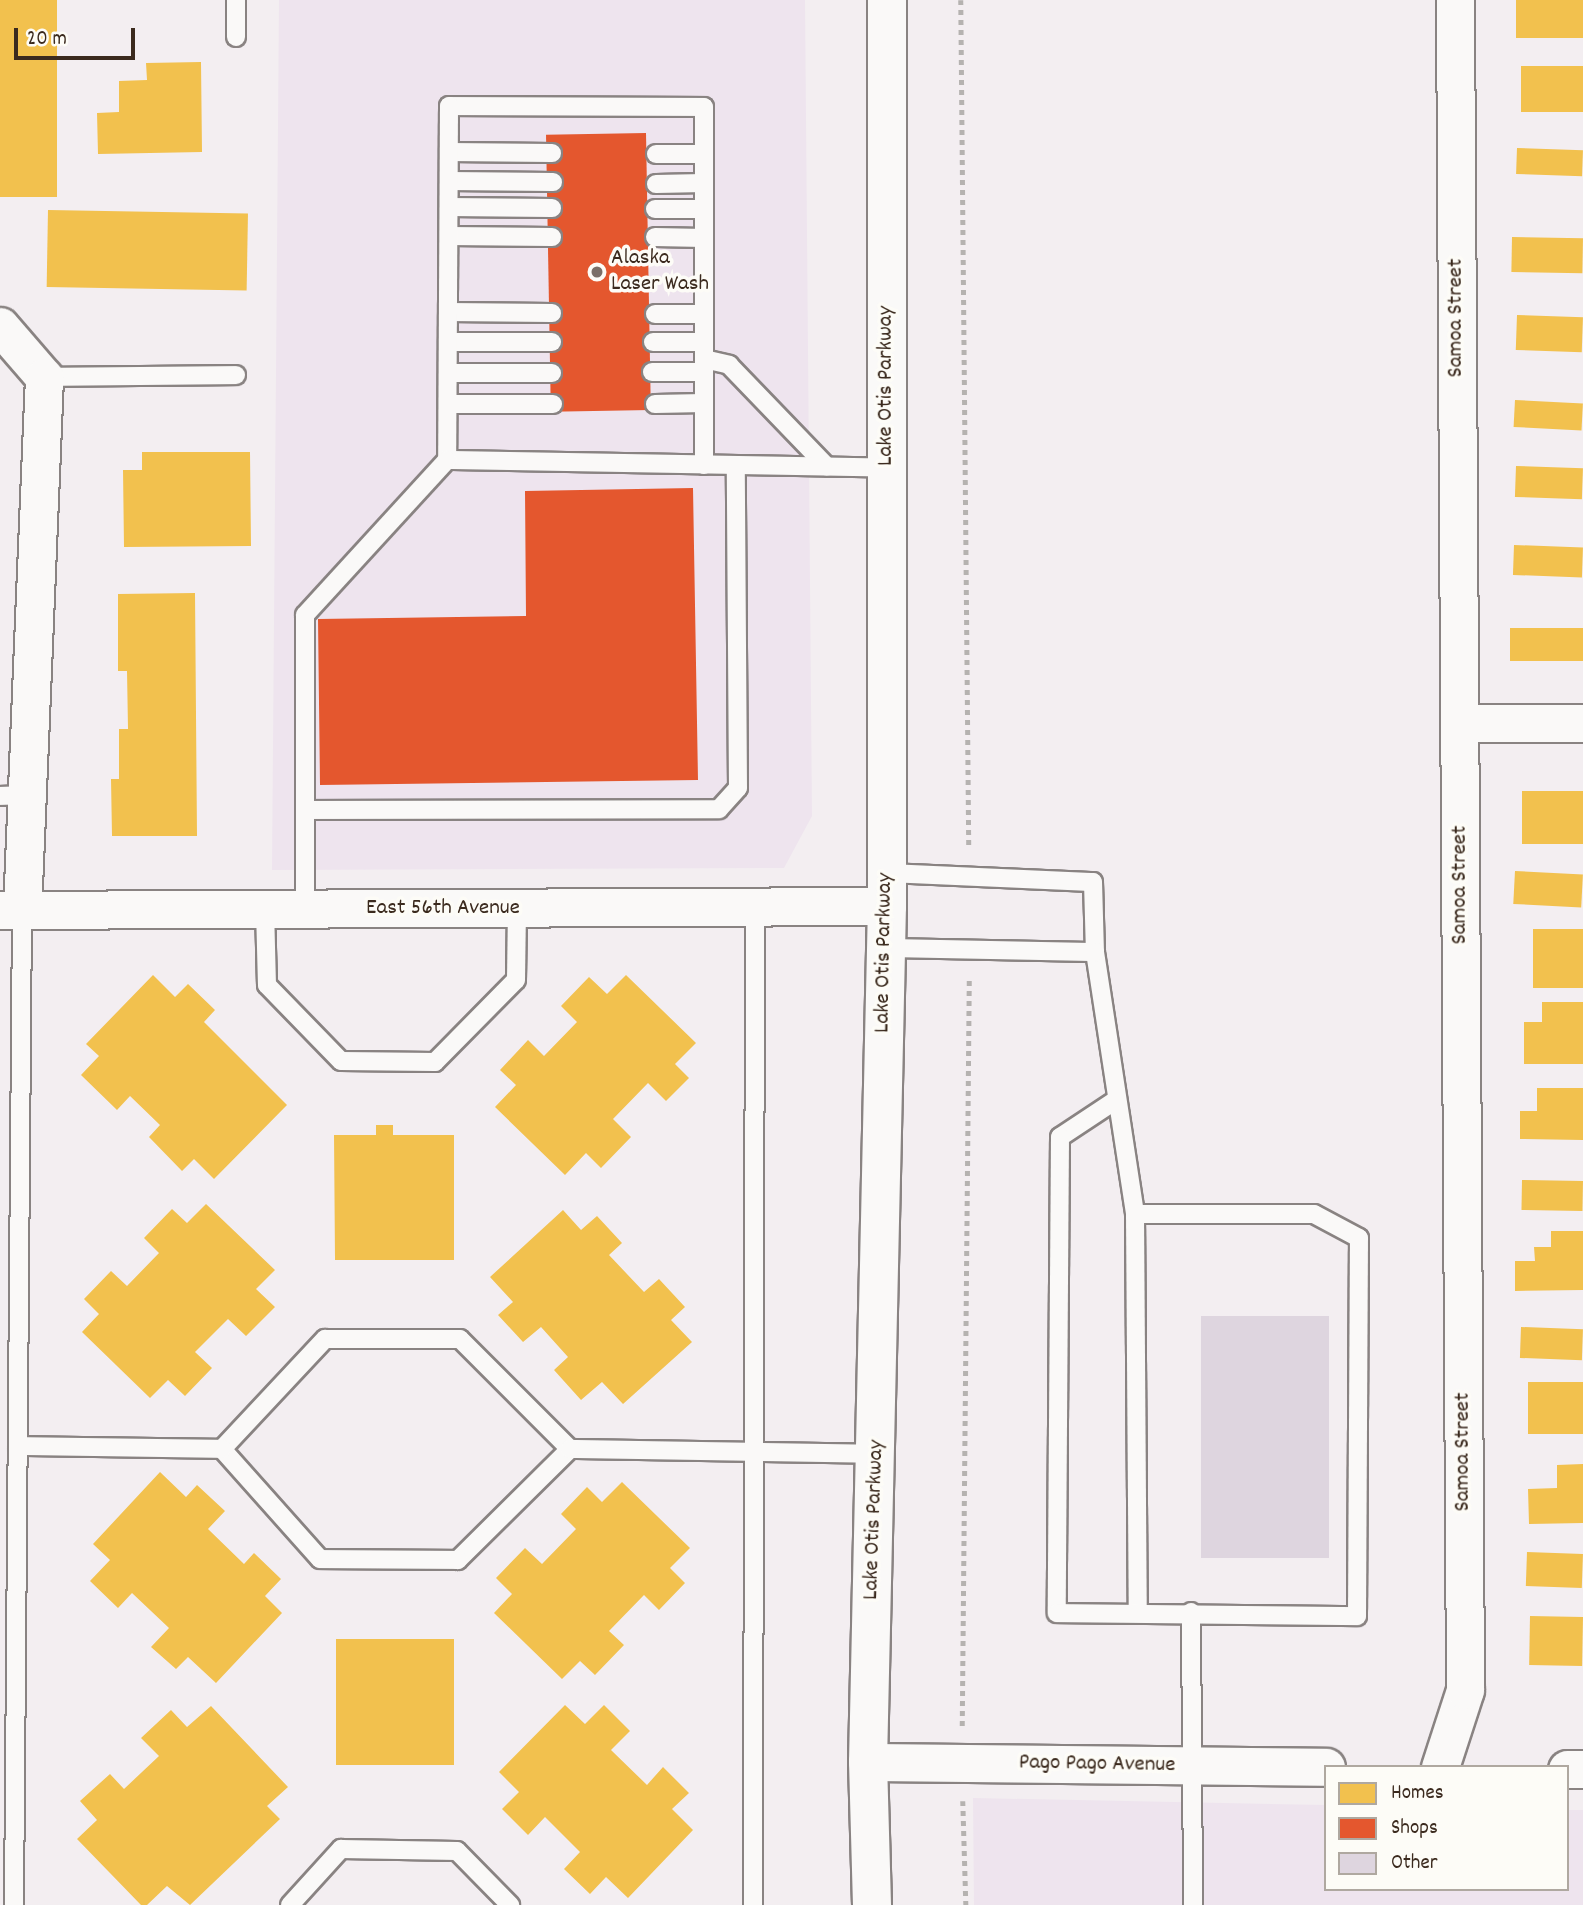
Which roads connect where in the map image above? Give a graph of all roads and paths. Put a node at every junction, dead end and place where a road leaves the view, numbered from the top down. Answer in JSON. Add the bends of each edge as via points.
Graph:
{"nodes":[{"id":1,"x":236,"y":0,"type":"edge"},
{"id":2,"x":887,"y":0,"type":"edge"},
{"id":3,"x":1455,"y":0,"type":"edge"},
{"id":4,"x":236,"y":37,"type":"dead end"},
{"id":5,"x":449,"y":152,"type":"junction"},
{"id":6,"x":552,"y":153,"type":"dead end"},
{"id":7,"x":656,"y":154,"type":"dead end"},
{"id":8,"x":704,"y":154,"type":"junction"},
{"id":9,"x":449,"y":181,"type":"junction"},
{"id":10,"x":553,"y":182,"type":"dead end"},
{"id":11,"x":704,"y":183,"type":"junction"},
{"id":12,"x":656,"y":184,"type":"dead end"},
{"id":13,"x":449,"y":207,"type":"junction"},
{"id":14,"x":552,"y":208,"type":"dead end"},
{"id":15,"x":655,"y":209,"type":"dead end"},
{"id":16,"x":704,"y":209,"type":"junction"},
{"id":17,"x":449,"y":236,"type":"junction"},
{"id":18,"x":552,"y":237,"type":"dead end"},
{"id":19,"x":655,"y":237,"type":"dead end"},
{"id":20,"x":704,"y":238,"type":"junction"},
{"id":21,"x":448,"y":312,"type":"junction"},
{"id":22,"x":552,"y":313,"type":"dead end"},
{"id":23,"x":655,"y":314,"type":"dead end"},
{"id":24,"x":704,"y":314,"type":"junction"},
{"id":25,"x":0,"y":326,"type":"edge"},
{"id":26,"x":448,"y":342,"type":"junction"},
{"id":27,"x":552,"y":342,"type":"dead end"},
{"id":28,"x":653,"y":342,"type":"dead end"},
{"id":29,"x":704,"y":358,"type":"junction"},
{"id":30,"x":652,"y":372,"type":"dead end"},
{"id":31,"x":448,"y":373,"type":"junction"},
{"id":32,"x":552,"y":373,"type":"dead end"},
{"id":33,"x":236,"y":375,"type":"dead end"},
{"id":34,"x":44,"y":377,"type":"junction"},
{"id":35,"x":704,"y":403,"type":"junction"},
{"id":36,"x":448,"y":404,"type":"junction"},
{"id":37,"x":553,"y":404,"type":"dead end"},
{"id":38,"x":655,"y":404,"type":"dead end"},
{"id":39,"x":447,"y":460,"type":"junction"},
{"id":40,"x":704,"y":465,"type":"junction"},
{"id":41,"x":736,"y":466,"type":"junction"},
{"id":42,"x":827,"y":467,"type":"junction"},
{"id":43,"x":887,"y":468,"type":"junction"},
{"id":44,"x":1460,"y":723,"type":"junction"},
{"id":45,"x":1583,"y":723,"type":"edge"},
{"id":46,"x":13,"y":796,"type":"edge"},
{"id":47,"x":305,"y":810,"type":"junction"},
{"id":48,"x":887,"y":890,"type":"junction"},
{"id":49,"x":755,"y":907,"type":"junction"},
{"id":50,"x":265,"y":909,"type":"junction"},
{"id":51,"x":517,"y":909,"type":"junction"},
{"id":52,"x":11,"y":910,"type":"edge"},
{"id":53,"x":305,"y":910,"type":"junction"},
{"id":54,"x":886,"y":948,"type":"junction"},
{"id":55,"x":1095,"y":952,"type":"junction"},
{"id":56,"x":1116,"y":1100,"type":"junction"},
{"id":57,"x":1135,"y":1214,"type":"junction"},
{"id":58,"x":18,"y":1446,"type":"junction"},
{"id":59,"x":222,"y":1449,"type":"junction"},
{"id":60,"x":570,"y":1449,"type":"junction"},
{"id":61,"x":754,"y":1452,"type":"junction"},
{"id":62,"x":878,"y":1454,"type":"junction"},
{"id":63,"x":1138,"y":1611,"type":"junction"},
{"id":64,"x":1191,"y":1612,"type":"junction"},
{"id":65,"x":868,"y":1762,"type":"junction"},
{"id":66,"x":1441,"y":1765,"type":"edge"},
{"id":67,"x":1191,"y":1766,"type":"junction"},
{"id":68,"x":1324,"y":1767,"type":"edge"},
{"id":69,"x":14,"y":1905,"type":"edge"},
{"id":70,"x":290,"y":1905,"type":"edge"},
{"id":71,"x":510,"y":1905,"type":"edge"},
{"id":72,"x":753,"y":1905,"type":"edge"},
{"id":73,"x":872,"y":1905,"type":"edge"},
{"id":74,"x":1193,"y":1905,"type":"edge"}],
"edges":[{"from":1,"to":4,"type":"lane"},
{"from":2,"to":43,"type":"main road","name":"Lake Otis Parkway"},
{"from":3,"to":44,"type":"street","name":"Samoa Street"},
{"from":5,"to":6,"type":"lane"},
{"from":5,"to":8,"type":"lane","via":[[449,106],[704,107]]},
{"from":5,"to":9,"type":"lane"},
{"from":7,"to":8,"type":"lane"},
{"from":8,"to":11,"type":"lane"},
{"from":9,"to":10,"type":"lane"},
{"from":9,"to":13,"type":"lane"},
{"from":11,"to":12,"type":"lane"},
{"from":11,"to":16,"type":"lane"},
{"from":13,"to":14,"type":"lane"},
{"from":13,"to":17,"type":"lane"},
{"from":15,"to":16,"type":"lane"},
{"from":16,"to":20,"type":"lane"},
{"from":17,"to":18,"type":"lane"},
{"from":17,"to":21,"type":"lane"},
{"from":19,"to":20,"type":"lane"},
{"from":20,"to":24,"type":"lane"},
{"from":21,"to":22,"type":"lane"},
{"from":21,"to":26,"type":"lane"},
{"from":23,"to":24,"type":"lane"},
{"from":24,"to":29,"type":"lane"},
{"from":25,"to":34,"type":"street"},
{"from":26,"to":27,"type":"lane"},
{"from":26,"to":31,"type":"lane"},
{"from":28,"to":29,"type":"lane"},
{"from":29,"to":30,"type":"lane"},
{"from":29,"to":35,"type":"lane"},
{"from":29,"to":42,"type":"lane","via":[[729,365]]},
{"from":31,"to":32,"type":"lane"},
{"from":31,"to":36,"type":"lane"},
{"from":33,"to":34,"type":"lane"},
{"from":34,"to":46,"type":"street"},
{"from":35,"to":38,"type":"lane"},
{"from":35,"to":40,"type":"lane"},
{"from":36,"to":37,"type":"lane"},
{"from":36,"to":39,"type":"lane"},
{"from":39,"to":40,"type":"lane"},
{"from":39,"to":47,"type":"lane","via":[[305,615]]},
{"from":40,"to":41,"type":"lane"},
{"from":41,"to":42,"type":"lane"},
{"from":41,"to":47,"type":"lane","via":[[738,788],[719,809]]},
{"from":42,"to":43,"type":"lane"},
{"from":43,"to":48,"type":"main road","name":"Lake Otis Parkway"},
{"from":44,"to":45,"type":"street"},
{"from":44,"to":66,"type":"street","name":"Samoa Street","via":[[1465,1690]]},
{"from":46,"to":52,"type":"street"},
{"from":47,"to":53,"type":"lane"},
{"from":48,"to":49,"type":"street","name":"East 56th Avenue"},
{"from":48,"to":54,"type":"main road","name":"Lake Otis Parkway"},
{"from":48,"to":55,"type":"lane","via":[[1093,883]]},
{"from":49,"to":51,"type":"street","name":"East 56th Avenue"},
{"from":49,"to":61,"type":"lane"},
{"from":50,"to":51,"type":"lane","via":[[267,985],[341,1061],[435,1062],[516,979]]},
{"from":50,"to":52,"type":"street","name":"East 56th Avenue"},
{"from":50,"to":53,"type":"street","name":"East 56th Avenue"},
{"from":51,"to":53,"type":"street","name":"East 56th Avenue"},
{"from":52,"to":58,"type":"lane"},
{"from":54,"to":55,"type":"lane"},
{"from":54,"to":62,"type":"main road","name":"Lake Otis Parkway"},
{"from":55,"to":56,"type":"lane"},
{"from":56,"to":57,"type":"lane"},
{"from":56,"to":63,"type":"lane","via":[[1060,1137],[1057,1613]]},
{"from":57,"to":63,"type":"lane"},
{"from":57,"to":64,"type":"lane","via":[[1314,1214],[1359,1238],[1357,1616]]},
{"from":58,"to":59,"type":"lane"},
{"from":58,"to":69,"type":"lane"},
{"from":59,"to":60,"type":"lane","via":[[325,1339],[460,1339]]},
{"from":59,"to":60,"type":"lane","via":[[320,1559],[458,1560]]},
{"from":60,"to":61,"type":"lane"},
{"from":61,"to":62,"type":"lane"},
{"from":61,"to":72,"type":"lane"},
{"from":62,"to":65,"type":"main road","name":"Lake Otis Parkway"},
{"from":63,"to":64,"type":"lane"},
{"from":64,"to":67,"type":"lane"},
{"from":65,"to":67,"type":"street","name":"Pago Pago Avenue"},
{"from":65,"to":73,"type":"main road","name":"Lake Otis Parkway"},
{"from":67,"to":68,"type":"street","name":"Pago Pago Avenue"},
{"from":67,"to":74,"type":"lane"},
{"from":70,"to":71,"type":"lane","via":[[341,1849],[457,1851]]}]}
